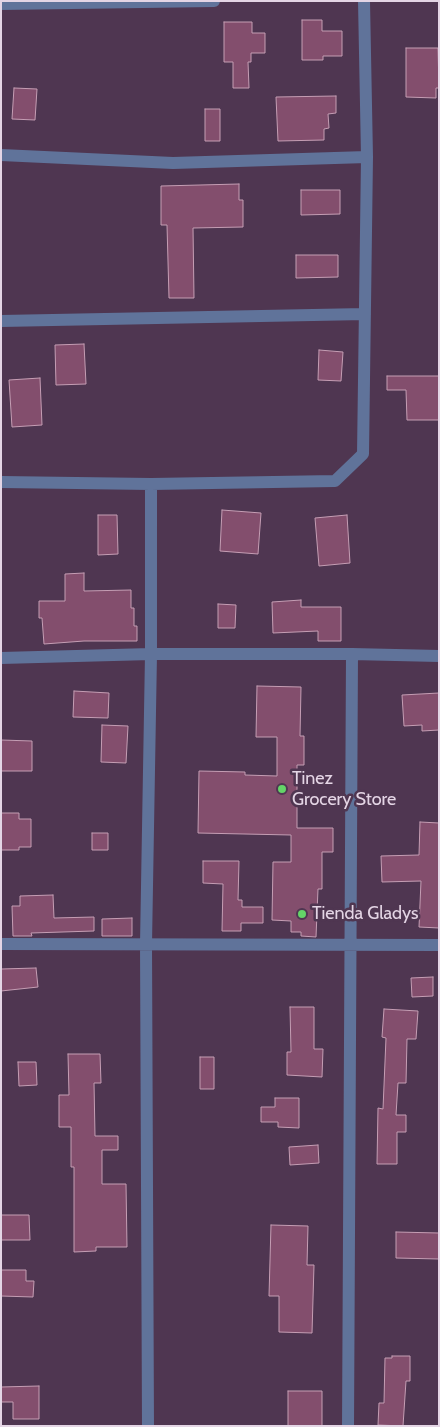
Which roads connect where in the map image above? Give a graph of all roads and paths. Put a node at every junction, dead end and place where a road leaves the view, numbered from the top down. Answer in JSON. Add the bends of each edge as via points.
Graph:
{"nodes":[{"id":1,"x":214,"y":1,"type":"edge"},
{"id":2,"x":364,"y":1,"type":"edge"},
{"id":3,"x":1,"y":4,"type":"edge"},
{"id":4,"x":1,"y":155,"type":"edge"},
{"id":5,"x":367,"y":157,"type":"junction"},
{"id":6,"x":365,"y":314,"type":"junction"},
{"id":7,"x":1,"y":320,"type":"edge"},
{"id":8,"x":1,"y":482,"type":"edge"},
{"id":9,"x":151,"y":484,"type":"junction"},
{"id":10,"x":151,"y":654,"type":"junction"},
{"id":11,"x":352,"y":654,"type":"junction"},
{"id":12,"x":439,"y":656,"type":"edge"},
{"id":13,"x":1,"y":658,"type":"edge"},
{"id":14,"x":1,"y":944,"type":"edge"},
{"id":15,"x":146,"y":944,"type":"junction"},
{"id":16,"x":351,"y":944,"type":"junction"},
{"id":17,"x":439,"y":945,"type":"edge"},
{"id":18,"x":148,"y":1426,"type":"edge"},
{"id":19,"x":348,"y":1426,"type":"edge"}],
"edges":[{"from":1,"to":3,"type":"street"},
{"from":2,"to":5,"type":"street"},
{"from":4,"to":5,"type":"street","via":[[173,163]]},
{"from":5,"to":6,"type":"street"},
{"from":6,"to":7,"type":"street"},
{"from":6,"to":9,"type":"street","via":[[363,454],[335,482]]},
{"from":8,"to":9,"type":"street"},
{"from":9,"to":10,"type":"street"},
{"from":10,"to":11,"type":"street"},
{"from":10,"to":13,"type":"street"},
{"from":10,"to":15,"type":"street"},
{"from":11,"to":12,"type":"street"},
{"from":11,"to":16,"type":"street"},
{"from":14,"to":15,"type":"street"},
{"from":15,"to":16,"type":"street"},
{"from":15,"to":18,"type":"street"},
{"from":16,"to":17,"type":"street"},
{"from":16,"to":19,"type":"street"}]}
